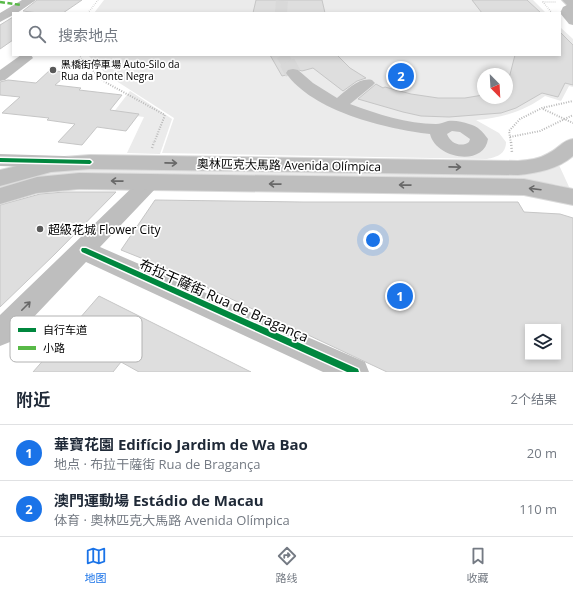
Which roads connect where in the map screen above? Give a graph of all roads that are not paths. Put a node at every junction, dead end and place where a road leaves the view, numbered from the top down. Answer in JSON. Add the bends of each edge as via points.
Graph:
{"nodes":[{"id":1,"x":563,"y":1,"type":"edge"},
{"id":2,"x":0,"y":2,"type":"edge"},
{"id":3,"x":26,"y":2,"type":"edge"},
{"id":4,"x":573,"y":5,"type":"edge"},
{"id":5,"x":0,"y":18,"type":"edge"},
{"id":6,"x":573,"y":21,"type":"edge"},
{"id":7,"x":26,"y":58,"type":"dead end"},
{"id":8,"x":293,"y":73,"type":"tunnel mouth"},
{"id":9,"x":0,"y":77,"type":"edge"},
{"id":10,"x":367,"y":83,"type":"dead end"},
{"id":11,"x":338,"y":104,"type":"junction"},
{"id":12,"x":440,"y":130,"type":"dead end"},
{"id":13,"x":573,"y":150,"type":"edge"},
{"id":14,"x":0,"y":160,"type":"edge"},
{"id":15,"x":90,"y":162,"type":"junction"},
{"id":16,"x":148,"y":172,"type":"junction"},
{"id":17,"x":0,"y":178,"type":"edge"},
{"id":18,"x":0,"y":196,"type":"edge"},
{"id":19,"x":573,"y":198,"type":"edge"},
{"id":20,"x":84,"y":250,"type":"junction"},
{"id":21,"x":17,"y":316,"type":"edge"},
{"id":22,"x":10,"y":323,"type":"edge"},
{"id":23,"x":0,"y":333,"type":"edge"},
{"id":24,"x":348,"y":370,"type":"edge"}],
"edges":[{"from":1,"to":4,"type":"main road"},
{"from":2,"to":3,"type":"street"},
{"from":3,"to":5,"type":"street"},
{"from":4,"to":6,"type":"street","via":[[566,13]]},
{"from":7,"to":9,"type":"street"},
{"from":8,"to":11,"type":"street","via":[[312,90]]},
{"from":10,"to":11,"type":"street"},
{"from":11,"to":12,"type":"street","via":[[386,121]]},
{"from":16,"to":13,"type":"main road","name":"奧林匹克大馬路 Avenida Olímpica","one_way":true,"via":[[518,168],[547,163]]},
{"from":14,"to":15,"type":"street"},
{"from":15,"to":16,"type":"main road","name":"奧林匹克大馬路 Avenida Olímpica"},
{"from":15,"to":17,"type":"main road","name":"奧林匹克大馬路 Avenida Olímpica","via":[[51,165]]},
{"from":16,"to":18,"type":"main road","name":"奧林匹克大馬路 Avenida Olímpica","one_way":true,"via":[[37,185]]},
{"from":19,"to":16,"type":"main road","name":"奧林匹克大馬路 Avenida Olímpica","one_way":true,"via":[[524,187]]},
{"from":16,"to":20,"type":"street"},
{"from":21,"to":20,"type":"street","one_way":true,"via":[[77,254]]},
{"from":20,"to":24,"type":"street","name":"布拉干薩街 Rua de Bragança"},
{"from":23,"to":22,"type":"street","one_way":true}]}
